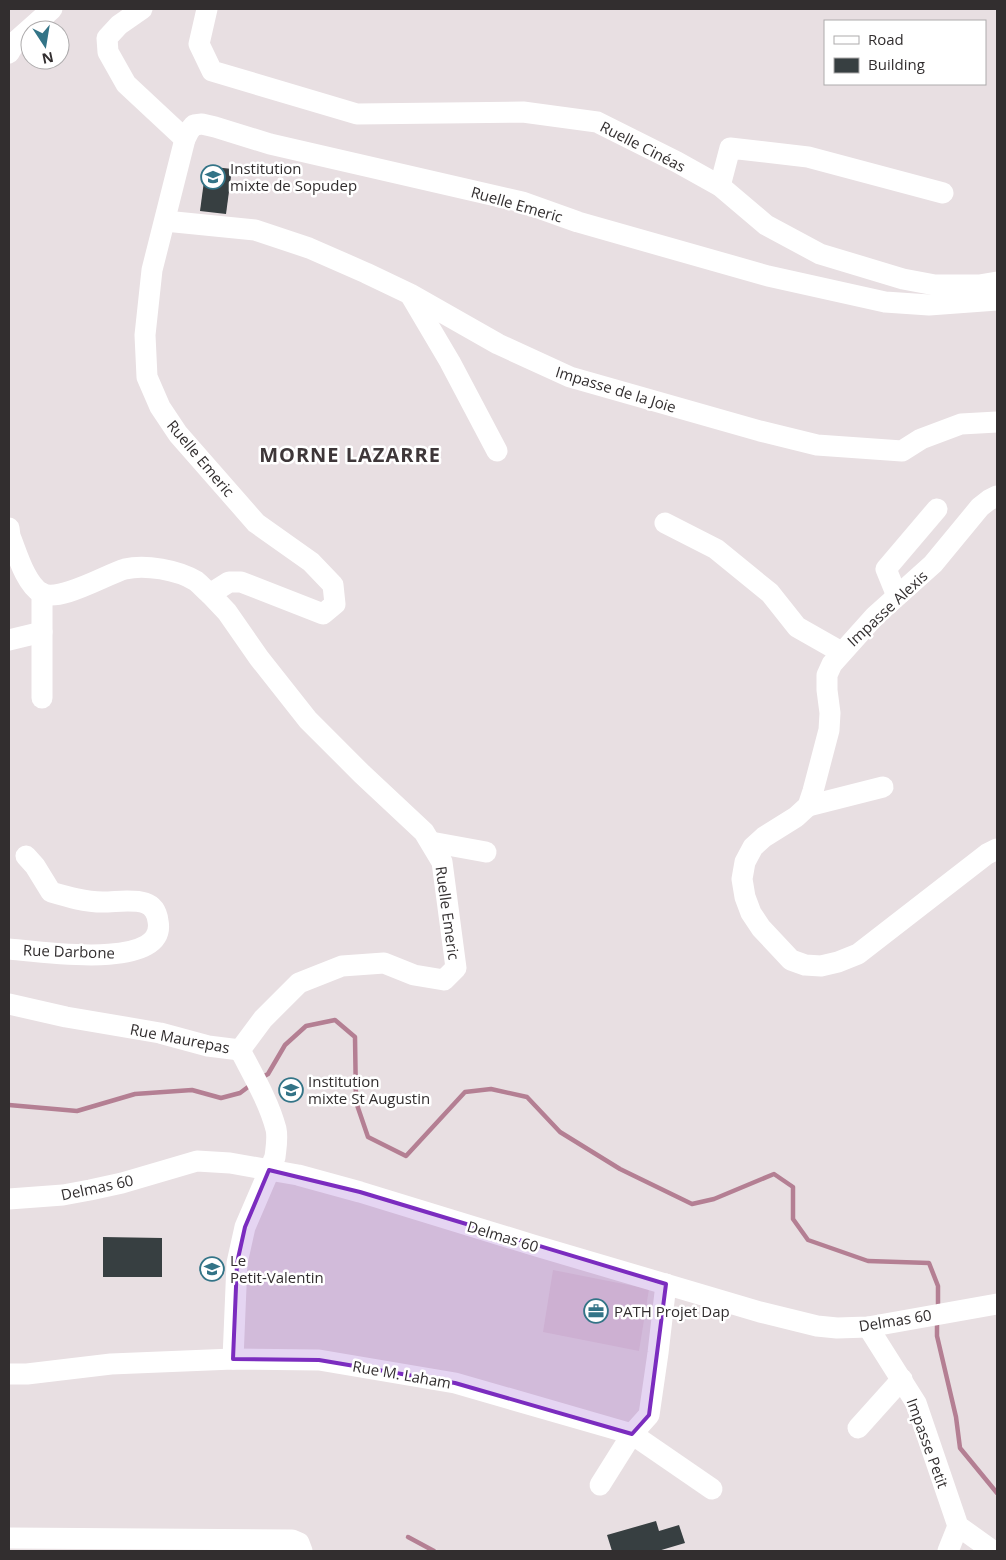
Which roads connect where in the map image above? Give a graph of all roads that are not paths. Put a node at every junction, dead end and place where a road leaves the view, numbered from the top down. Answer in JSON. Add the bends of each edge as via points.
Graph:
{"nodes":[{"id":1,"x":52,"y":9,"type":"edge"},
{"id":2,"x":142,"y":9,"type":"edge"},
{"id":3,"x":207,"y":9,"type":"edge"},
{"id":4,"x":9,"y":53,"type":"edge"},
{"id":5,"x":185,"y":139,"type":"junction"},
{"id":6,"x":720,"y":186,"type":"junction"},
{"id":7,"x":943,"y":194,"type":"dead end"},
{"id":8,"x":165,"y":221,"type":"junction"},
{"id":9,"x":997,"y":282,"type":"edge"},
{"id":10,"x":410,"y":294,"type":"junction"},
{"id":11,"x":997,"y":300,"type":"edge"},
{"id":12,"x":997,"y":422,"type":"edge"},
{"id":13,"x":497,"y":451,"type":"dead end"},
{"id":14,"x":997,"y":496,"type":"edge"},
{"id":15,"x":937,"y":509,"type":"dead end"},
{"id":16,"x":665,"y":523,"type":"dead end"},
{"id":17,"x":9,"y":528,"type":"edge"},
{"id":18,"x":42,"y":593,"type":"junction"},
{"id":19,"x":210,"y":594,"type":"junction"},
{"id":20,"x":897,"y":596,"type":"junction"},
{"id":21,"x":42,"y":632,"type":"junction"},
{"id":22,"x":9,"y":640,"type":"edge"},
{"id":23,"x":841,"y":652,"type":"junction"},
{"id":24,"x":42,"y":698,"type":"dead end"},
{"id":25,"x":883,"y":787,"type":"dead end"},
{"id":26,"x":808,"y":806,"type":"junction"},
{"id":27,"x":431,"y":842,"type":"junction"},
{"id":28,"x":997,"y":848,"type":"edge"},
{"id":29,"x":486,"y":852,"type":"dead end"},
{"id":30,"x":26,"y":856,"type":"dead end"},
{"id":31,"x":9,"y":949,"type":"edge"},
{"id":32,"x":9,"y":1004,"type":"edge"},
{"id":33,"x":240,"y":1050,"type":"junction"},
{"id":34,"x":269,"y":1170,"type":"junction"},
{"id":35,"x":9,"y":1199,"type":"edge"},
{"id":36,"x":666,"y":1284,"type":"junction"},
{"id":37,"x":997,"y":1304,"type":"edge"},
{"id":38,"x":868,"y":1327,"type":"junction"},
{"id":39,"x":233,"y":1359,"type":"junction"},
{"id":40,"x":9,"y":1374,"type":"edge"},
{"id":41,"x":902,"y":1380,"type":"junction"},
{"id":42,"x":858,"y":1428,"type":"dead end"},
{"id":43,"x":632,"y":1434,"type":"junction"},
{"id":44,"x":600,"y":1486,"type":"dead end"},
{"id":45,"x":712,"y":1490,"type":"dead end"},
{"id":46,"x":958,"y":1526,"type":"junction"},
{"id":47,"x":9,"y":1538,"type":"edge"},
{"id":48,"x":302,"y":1551,"type":"edge"},
{"id":49,"x":948,"y":1551,"type":"edge"},
{"id":50,"x":993,"y":1551,"type":"edge"}],
"edges":[{"from":1,"to":4,"type":"street","via":[[16,40]]},
{"from":2,"to":5,"type":"street","via":[[118,25],[107,38],[108,52],[126,84]]},
{"from":3,"to":6,"type":"street","name":"Ruelle Cinéas","via":[[199,44],[212,71],[357,114],[523,112],[596,122]]},
{"from":5,"to":8,"type":"street","name":"Ruelle Emeric"},
{"from":5,"to":11,"type":"street","name":"Ruelle Emeric","via":[[194,125],[216,127],[270,144],[522,202],[578,222],[759,273],[885,302],[929,305]]},
{"from":6,"to":7,"type":"street","via":[[730,148],[808,157]]},
{"from":6,"to":9,"type":"street","name":"Ruelle Cinéas","via":[[766,225],[820,254],[903,279],[935,285]]},
{"from":8,"to":10,"type":"street","name":"Impasse de la Joie","via":[[255,230],[309,248]]},
{"from":8,"to":19,"type":"street","name":"Ruelle Emeric","via":[[152,270],[145,335],[147,377],[160,407],[178,434],[256,523],[311,562],[333,585],[335,604],[324,614],[242,582],[229,582]]},
{"from":10,"to":12,"type":"street","name":"Impasse de la Joie","via":[[498,344],[570,377],[817,445],[902,451],[922,439],[961,424]]},
{"from":10,"to":13,"type":"street"},
{"from":14,"to":20,"type":"street","name":"Impasse Alexis","via":[[980,507],[933,564]]},
{"from":15,"to":20,"type":"street","via":[[886,568]]},
{"from":16,"to":23,"type":"street","via":[[716,549],[770,593],[798,627]]},
{"from":17,"to":18,"type":"street","via":[[30,583]]},
{"from":18,"to":19,"type":"street","via":[[64,593],[125,569],[144,567],[167,570],[195,581]]},
{"from":18,"to":21,"type":"street"},
{"from":19,"to":27,"type":"street","name":"Ruelle Emeric","via":[[308,720]]},
{"from":20,"to":23,"type":"street","name":"Impasse Alexis"},
{"from":21,"to":22,"type":"street"},
{"from":21,"to":24,"type":"street"},
{"from":23,"to":26,"type":"street","name":"Impasse Alexis","via":[[828,675],[829,730]]},
{"from":25,"to":26,"type":"street"},
{"from":26,"to":28,"type":"street","via":[[753,847],[745,862],[742,879],[751,912],[760,928],[791,960],[805,965],[821,966],[858,954]]},
{"from":27,"to":29,"type":"street"},
{"from":27,"to":33,"type":"street","name":"Ruelle Emeric","via":[[442,862],[456,968],[444,980],[414,975],[384,963],[342,966],[299,983],[263,1018]]},
{"from":30,"to":31,"type":"street","name":"Rue Darbone","via":[[51,892],[75,899],[145,903],[157,914],[159,929],[152,941],[114,955]]},
{"from":32,"to":33,"type":"street","name":"Rue Maurepas"},
{"from":33,"to":34,"type":"street","name":"Rue Maurepas","via":[[262,1092],[276,1130],[275,1157]]},
{"from":34,"to":35,"type":"street","name":"Delmas 60","via":[[197,1161],[90,1190]]},
{"from":34,"to":36,"type":"street","name":"Delmas 60","via":[[360,1192]]},
{"from":34,"to":39,"type":"street","name":"Rue Maurepas","via":[[246,1227],[237,1263]]},
{"from":36,"to":38,"type":"street","name":"Delmas 60","via":[[817,1326]]},
{"from":36,"to":43,"type":"street","via":[[649,1416]]},
{"from":37,"to":38,"type":"street","name":"Delmas 60"},
{"from":38,"to":41,"type":"street","name":"Impasse Petit"},
{"from":39,"to":40,"type":"street","name":"Rue M. Laham","via":[[111,1364]]},
{"from":39,"to":43,"type":"street","name":"Rue M. Laham","via":[[319,1360],[455,1383]]},
{"from":41,"to":42,"type":"street"},
{"from":41,"to":46,"type":"street","name":"Impasse Petit","via":[[916,1403]]},
{"from":43,"to":44,"type":"street"},
{"from":43,"to":45,"type":"street","name":"Rue M. Laham"},
{"from":46,"to":49,"type":"street"},
{"from":46,"to":50,"type":"street"},
{"from":47,"to":48,"type":"street","via":[[292,1540],[299,1543]]}]}
